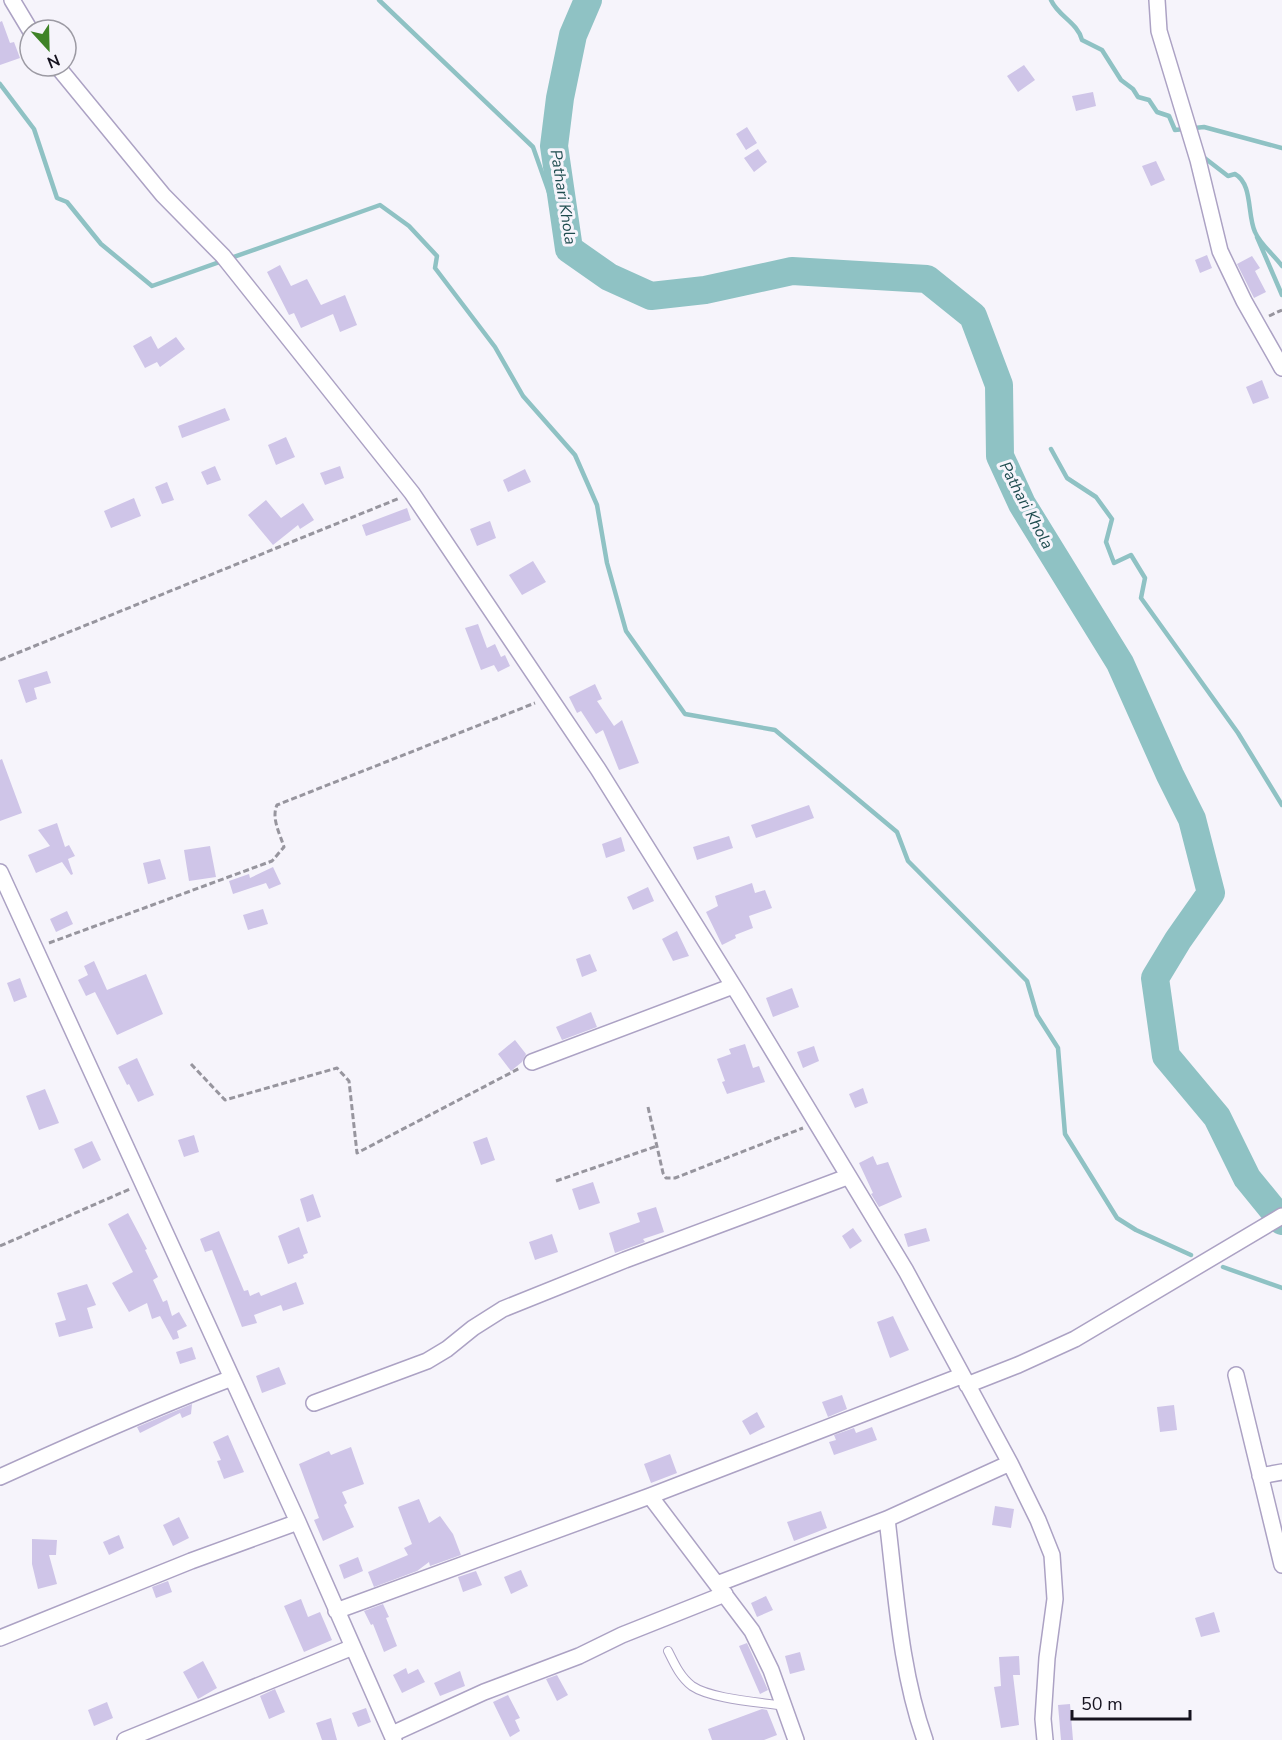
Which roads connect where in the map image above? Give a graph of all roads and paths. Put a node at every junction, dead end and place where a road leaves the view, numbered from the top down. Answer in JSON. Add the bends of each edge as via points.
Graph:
{"nodes":[{"id":1,"x":12,"y":0,"type":"edge"},
{"id":2,"x":1157,"y":0,"type":"edge"},
{"id":3,"x":23,"y":18,"type":"edge"},
{"id":4,"x":67,"y":78,"type":"edge"},
{"id":5,"x":1282,"y":368,"type":"edge"},
{"id":6,"x":412,"y":493,"type":"junction"},
{"id":7,"x":0,"y":660,"type":"edge"},
{"id":8,"x":551,"y":697,"type":"junction"},
{"id":9,"x":0,"y":872,"type":"edge"},
{"id":10,"x":35,"y":948,"type":"junction"},
{"id":11,"x":733,"y":986,"type":"junction"},
{"id":12,"x":532,"y":1062,"type":"joint"},
{"id":13,"x":191,"y":1064,"type":"dead end"},
{"id":14,"x":648,"y":1107,"type":"dead end"},
{"id":15,"x":815,"y":1122,"type":"junction"},
{"id":16,"x":657,"y":1146,"type":"junction"},
{"id":17,"x":848,"y":1177,"type":"junction"},
{"id":18,"x":556,"y":1182,"type":"dead end"},
{"id":19,"x":142,"y":1183,"type":"junction"},
{"id":20,"x":1282,"y":1215,"type":"edge"},
{"id":21,"x":0,"y":1246,"type":"edge"},
{"id":22,"x":1236,"y":1375,"type":"dead end"},
{"id":23,"x":232,"y":1378,"type":"junction"},
{"id":24,"x":964,"y":1380,"type":"junction"},
{"id":25,"x":314,"y":1403,"type":"dead end"},
{"id":26,"x":1010,"y":1463,"type":"junction"},
{"id":27,"x":1282,"y":1472,"type":"edge"},
{"id":28,"x":1260,"y":1476,"type":"junction"},
{"id":29,"x":0,"y":1477,"type":"edge"},
{"id":30,"x":650,"y":1496,"type":"junction"},
{"id":31,"x":887,"y":1519,"type":"junction"},
{"id":32,"x":298,"y":1522,"type":"junction"},
{"id":33,"x":1282,"y":1565,"type":"edge"},
{"id":34,"x":721,"y":1589,"type":"junction"},
{"id":35,"x":336,"y":1611,"type":"junction"},
{"id":36,"x":0,"y":1638,"type":"edge"},
{"id":37,"x":353,"y":1647,"type":"junction"},
{"id":38,"x":668,"y":1651,"type":"dead end"},
{"id":39,"x":785,"y":1706,"type":"junction"},
{"id":40,"x":393,"y":1737,"type":"edge"},
{"id":41,"x":125,"y":1740,"type":"edge"},
{"id":42,"x":796,"y":1740,"type":"edge"},
{"id":43,"x":926,"y":1740,"type":"edge"},
{"id":44,"x":1045,"y":1740,"type":"edge"}],
"edges":[{"from":1,"to":3,"type":"street"},
{"from":2,"to":5,"type":"street","via":[[1159,31],[1198,160],[1220,251]]},
{"from":4,"to":6,"type":"street","via":[[163,195],[223,256]]},
{"from":6,"to":7,"type":"path"},
{"from":6,"to":8,"type":"street"},
{"from":8,"to":10,"type":"path","via":[[277,805],[275,821],[284,847],[272,861]]},
{"from":8,"to":11,"type":"street"},
{"from":9,"to":10,"type":"street"},
{"from":10,"to":19,"type":"street"},
{"from":11,"to":12,"type":"street"},
{"from":11,"to":15,"type":"street"},
{"from":12,"to":13,"type":"path","via":[[357,1153],[349,1081],[337,1068],[225,1100]]},
{"from":14,"to":16,"type":"path"},
{"from":15,"to":16,"type":"path","via":[[675,1178],[666,1178],[663,1173]]},
{"from":15,"to":17,"type":"street"},
{"from":16,"to":18,"type":"path"},
{"from":17,"to":24,"type":"street","via":[[906,1271]]},
{"from":17,"to":25,"type":"street","via":[[503,1309],[427,1361]]},
{"from":19,"to":21,"type":"path"},
{"from":19,"to":23,"type":"street"},
{"from":20,"to":24,"type":"street","via":[[1075,1339],[1018,1365]]},
{"from":22,"to":28,"type":"street"},
{"from":23,"to":29,"type":"street"},
{"from":23,"to":32,"type":"street"},
{"from":24,"to":26,"type":"street"},
{"from":24,"to":30,"type":"street"},
{"from":26,"to":31,"type":"street"},
{"from":26,"to":44,"type":"street","via":[[1052,1555],[1055,1599],[1046,1670]]},
{"from":27,"to":28,"type":"street"},
{"from":28,"to":33,"type":"street"},
{"from":30,"to":34,"type":"street"},
{"from":30,"to":35,"type":"street"},
{"from":31,"to":34,"type":"street"},
{"from":31,"to":43,"type":"street","via":[[904,1657]]},
{"from":32,"to":35,"type":"street"},
{"from":32,"to":36,"type":"street"},
{"from":34,"to":39,"type":"street","via":[[752,1631]]},
{"from":34,"to":40,"type":"street","via":[[579,1656],[484,1692]]},
{"from":35,"to":37,"type":"street"},
{"from":37,"to":40,"type":"street"},
{"from":37,"to":41,"type":"street"},
{"from":38,"to":39,"type":"lane","via":[[680,1675],[692,1686],[713,1695]]},
{"from":39,"to":42,"type":"street"}]}
